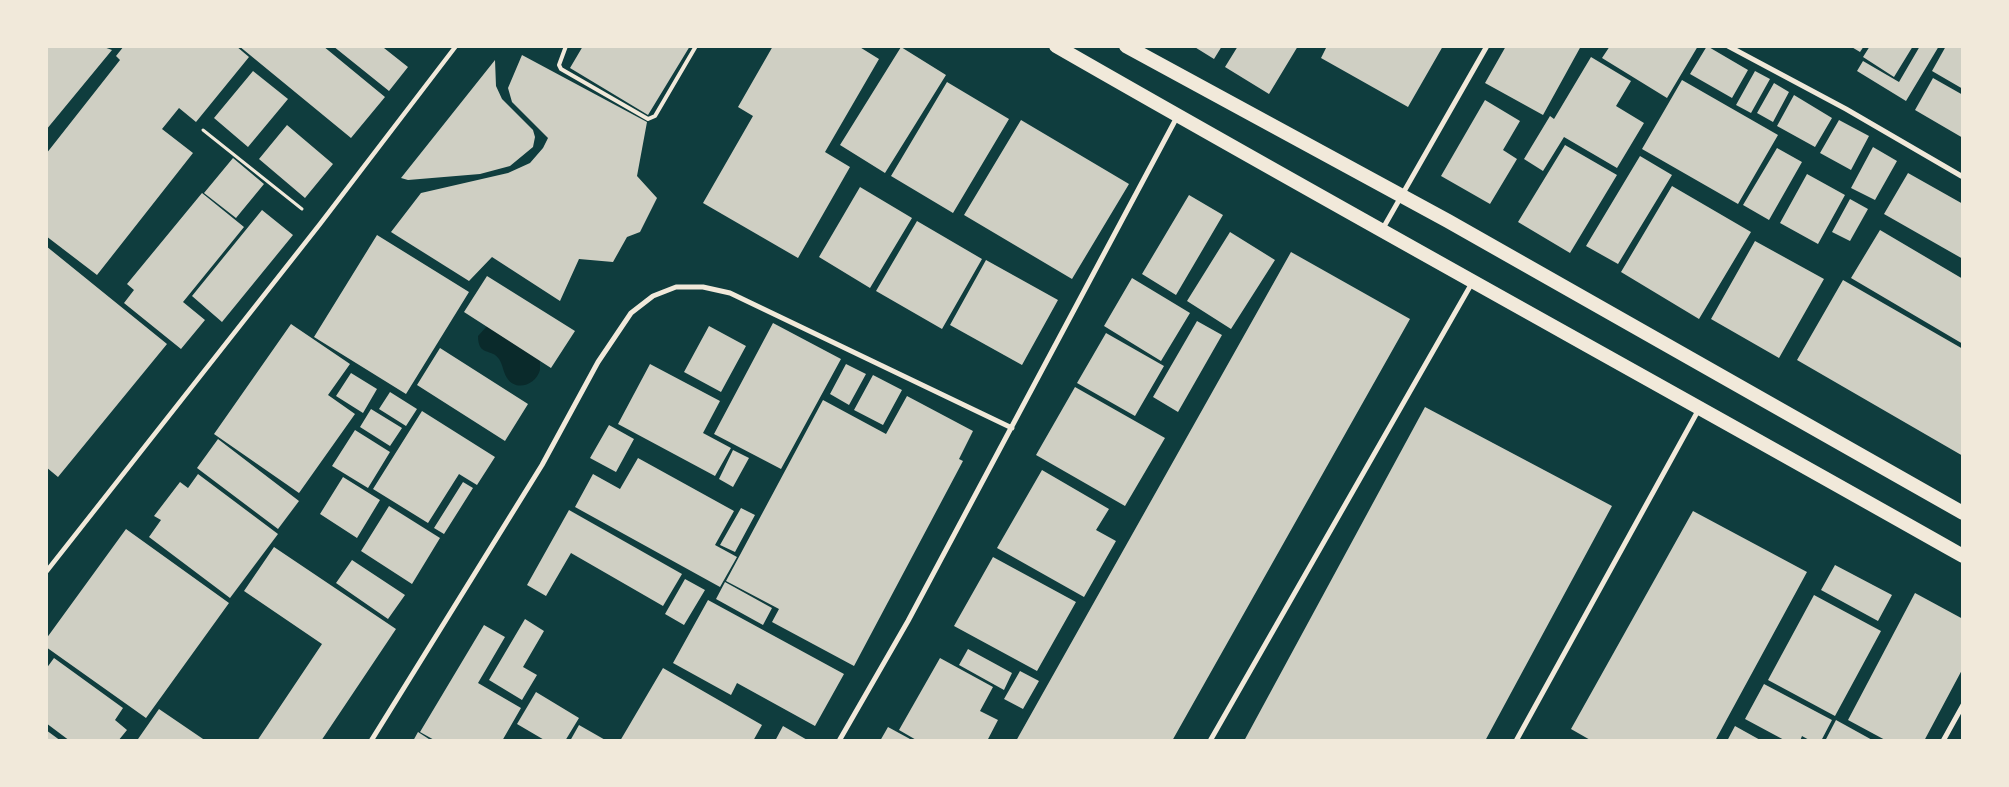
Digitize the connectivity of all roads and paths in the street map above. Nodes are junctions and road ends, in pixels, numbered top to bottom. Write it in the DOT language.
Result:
graph roads {
  1 [pos="456,46"];
  2 [pos="566,46"];
  3 [pos="696,46"];
  4 [pos="1056,46"];
  5 [pos="1126,46"];
  6 [pos="1487,46"];
  7 [pos="1728,46"];
  8 [pos="1178,116"];
  9 [pos="203,130"];
  10 [pos="1963,177"];
  11 [pos="1400,196"];
  12 [pos="320,224"];
  13 [pos="1381,231"];
  14 [pos="1473,280"];
  15 [pos="1700,407"];
  16 [pos="1012,428"];
  17 [pos="1963,513"];
  18 [pos="1963,556"];
  19 [pos="46,572"];
  20 [pos="1963,705"];
  21 [pos="371,741"];
  22 [pos="839,741"];
  23 [pos="1210,741"];
  24 [pos="1516,741"];
  25 [pos="1943,741"];
  1 -- 12 [label="street"];
  2 -- 3 [label="lane"];
  4 -- 8 [label="highway"];
  5 -- 11 [label="highway"];
  6 -- 11 [label="street"];
  7 -- 10 [label="street"];
  8 -- 13 [label="highway"];
  8 -- 16 [label="street"];
  9 -- 12 [label="path"];
  11 -- 13 [label="street"];
  11 -- 17 [label="highway"];
  12 -- 19 [label="street"];
  13 -- 14 [label="highway"];
  14 -- 15 [label="highway"];
  14 -- 23 [label="street"];
  15 -- 18 [label="highway"];
  15 -- 24 [label="street"];
  16 -- 21 [label="street"];
  16 -- 22 [label="street"];
  20 -- 25 [label="street"];
}
